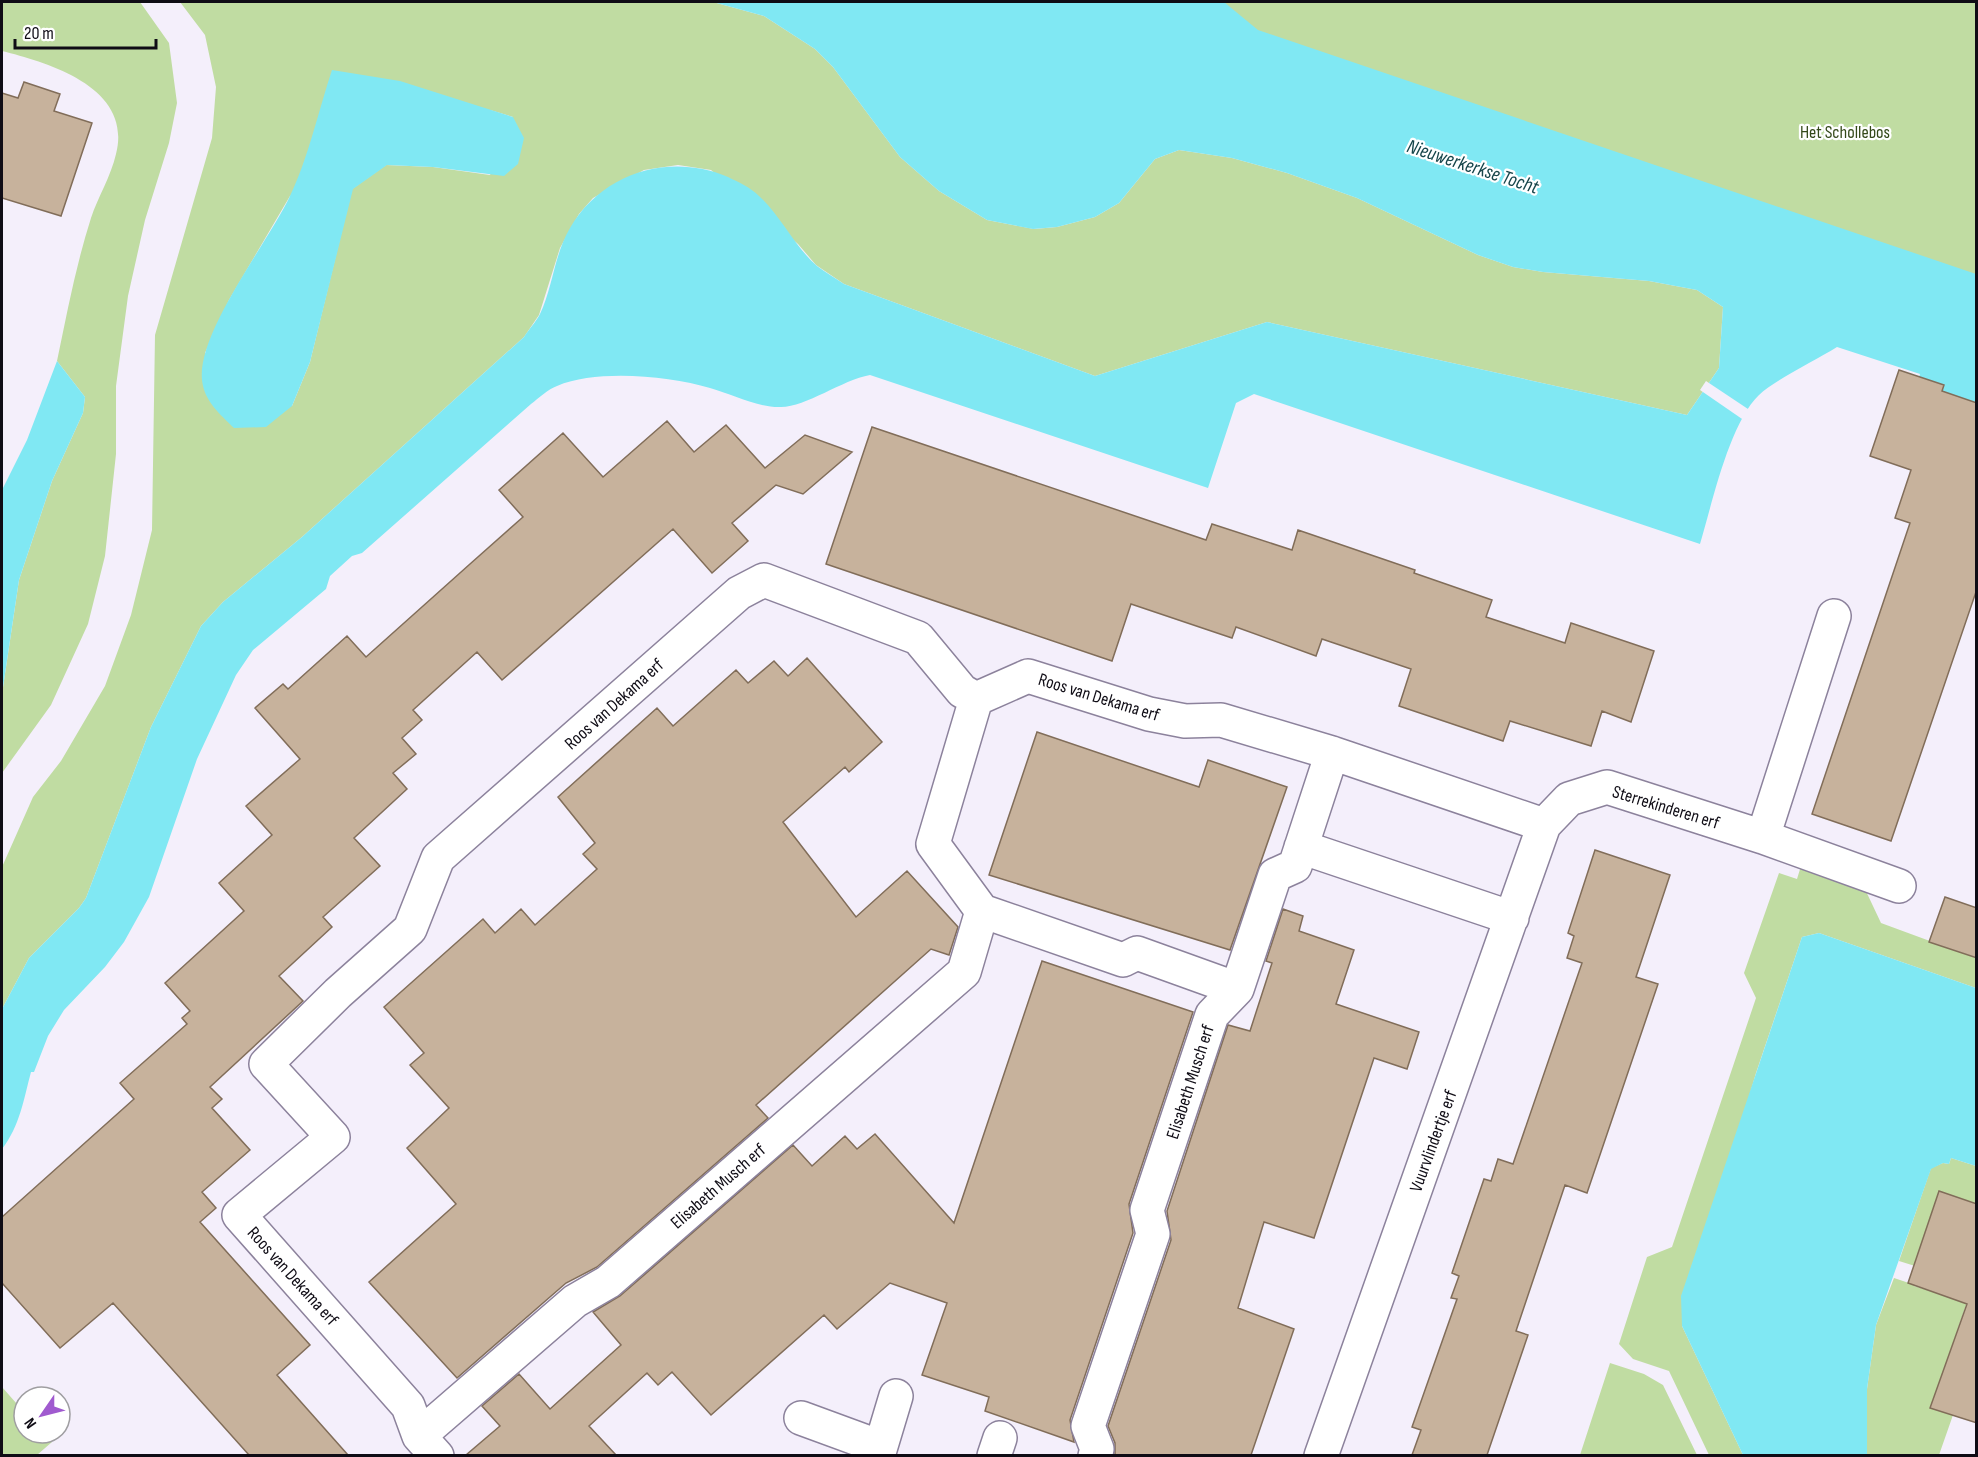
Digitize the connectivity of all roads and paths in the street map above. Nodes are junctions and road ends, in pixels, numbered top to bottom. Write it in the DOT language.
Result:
graph roads {
  1 [pos="1834,616"];
  2 [pos="976,699"];
  3 [pos="1332,753"];
  4 [pos="1544,825"];
  5 [pos="1763,837"];
  6 [pos="1301,847"];
  7 [pos="1899,886"];
  8 [pos="982,911"];
  9 [pos="1512,918"];
  10 [pos="1237,989"];
  11 [pos="896,1396"];
  12 [pos="801,1418"];
  13 [pos="428,1446"];
  14 [pos="879,1451"];
  15 [pos="1095,1455"];
  16 [pos="1321,1455"];
  1 -- 5 [label="street"];
  2 -- 3 [label="street, Roos van Dekama erf"];
  2 -- 8 [label="street"];
  2 -- 13 [label="street, Roos van Dekama erf"];
  3 -- 4 [label="street, Roos van Dekama erf"];
  3 -- 6 [label="street, Elisabeth Musch erf"];
  4 -- 5 [label="street, Sterrekinderen erf"];
  4 -- 9 [label="street, Vuurvlindertje erf"];
  5 -- 7 [label="street, Sterrekinderen erf"];
  6 -- 9 [label="street"];
  6 -- 10 [label="street, Elisabeth Musch erf"];
  8 -- 10 [label="street"];
  8 -- 13 [label="street, Elisabeth Musch erf"];
  9 -- 16 [label="street, Vuurvlindertje erf"];
  10 -- 15 [label="street, Elisabeth Musch erf"];
  11 -- 14 [label="street"];
  12 -- 14 [label="street"];
}
